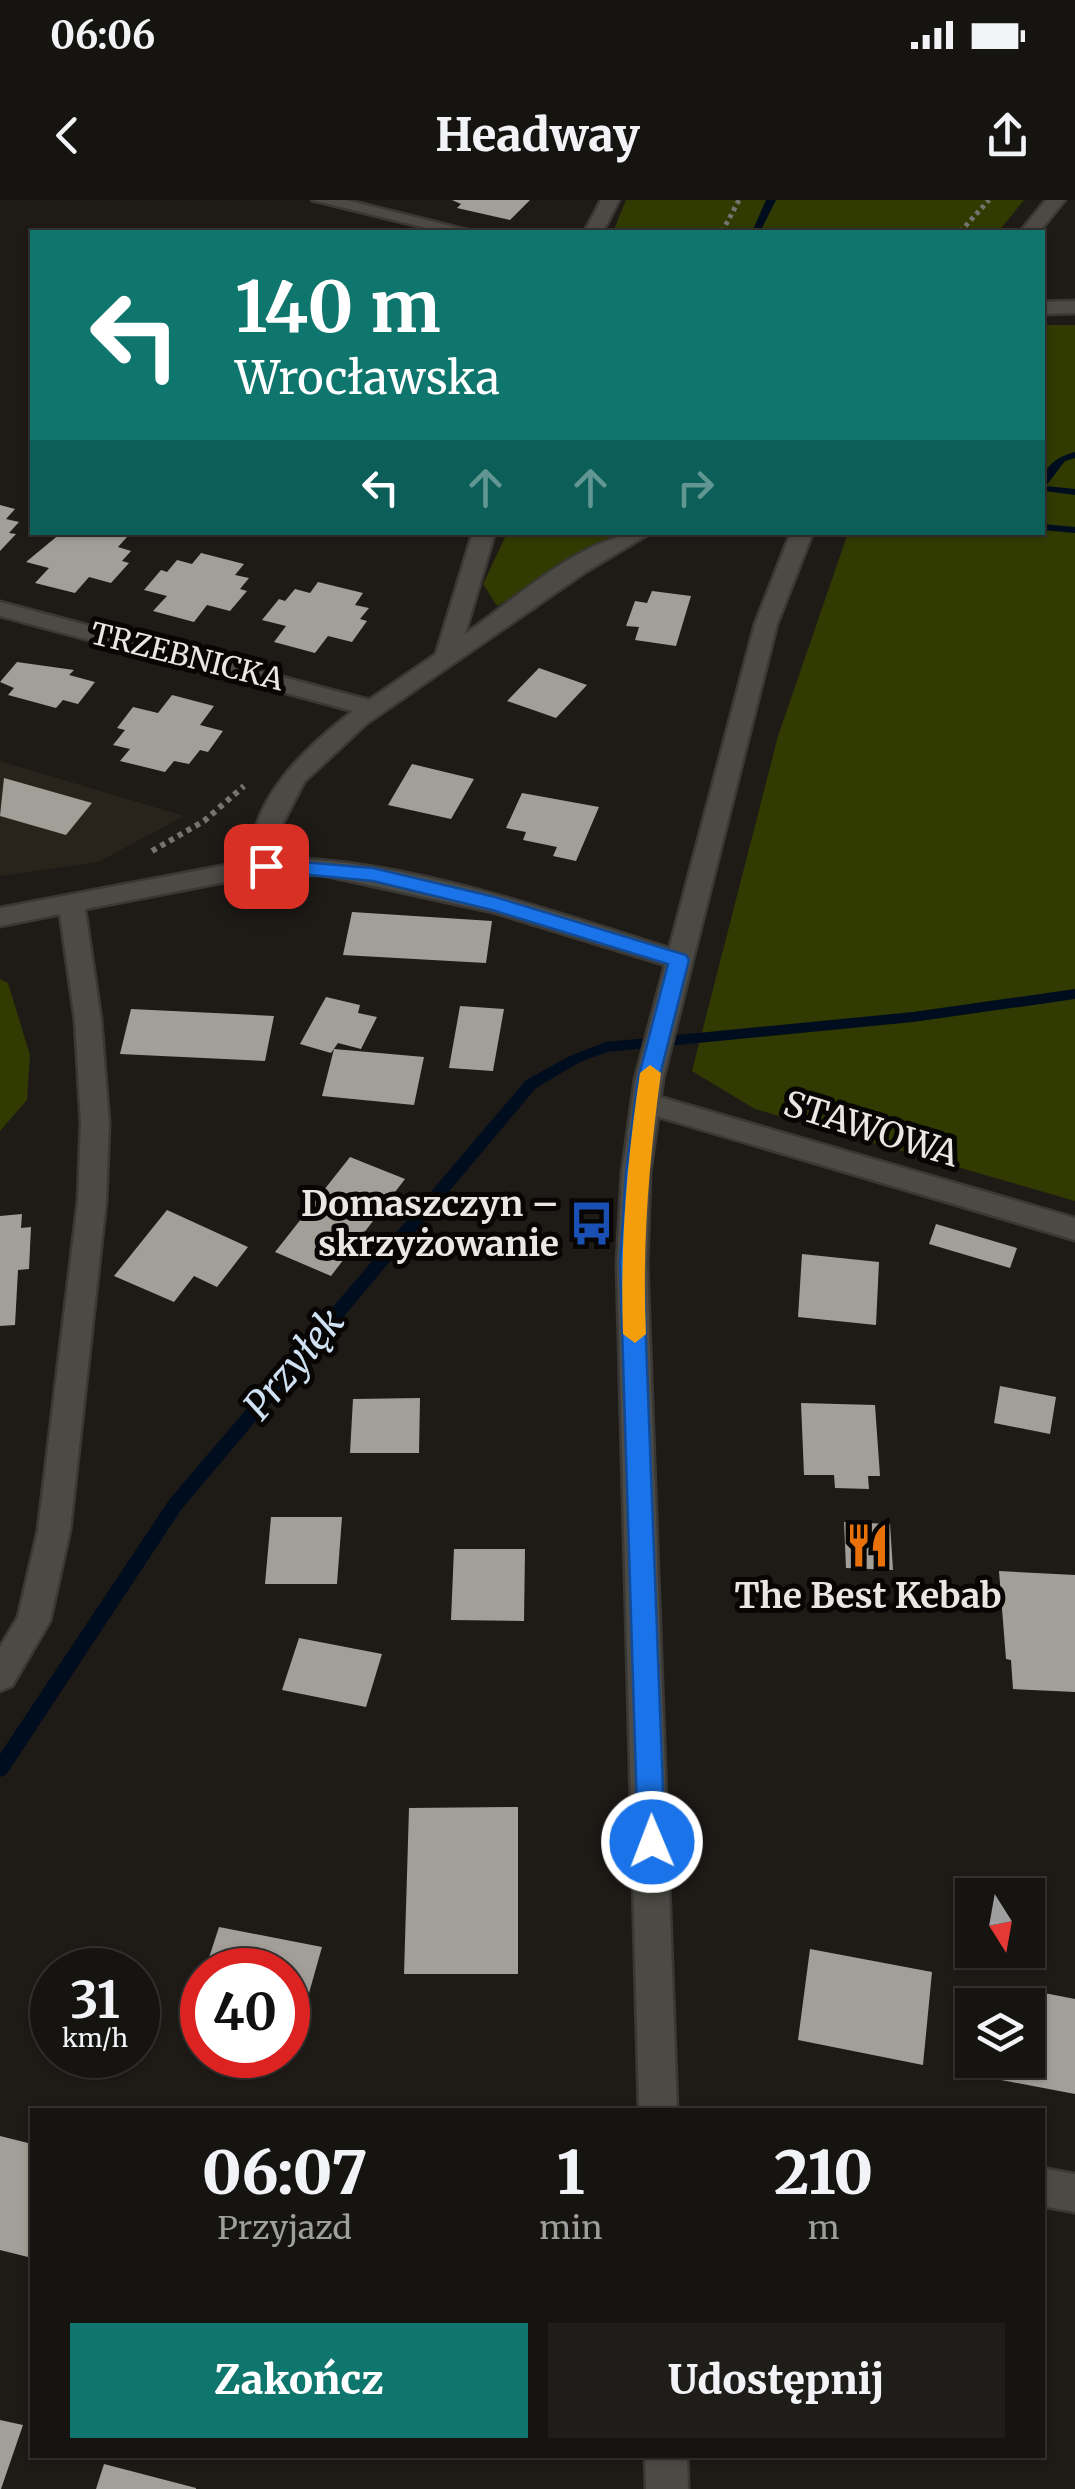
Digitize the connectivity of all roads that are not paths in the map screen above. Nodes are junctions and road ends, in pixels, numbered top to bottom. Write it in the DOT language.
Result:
graph roads {
  1 [pos="321,200"];
  2 [pos="610,200"];
  3 [pos="1056,200"];
  4 [pos="596,226"];
  5 [pos="457,230"];
  6 [pos="1031,230"];
  7 [pos="1075,307"];
  8 [pos="1045,308"];
  9 [pos="483,535"];
  10 [pos="635,535"];
  11 [pos="801,535"];
  12 [pos="0,609"];
  13 [pos="448,656"];
  14 [pos="373,709"];
  15 [pos="266,866"];
  16 [pos="72,907"];
  17 [pos="0,918"];
  18 [pos="679,960"];
  19 [pos="647,1091"];
  20 [pos="1075,1229"];
  21 [pos="0,1676"];
  22 [pos="658,2108"];
  23 [pos="1045,2188"];
  24 [pos="1075,2193"];
  25 [pos="666,2458"];
  26 [pos="667,2489"];
  1 -- 5 [label="street"];
  2 -- 4 [label="street"];
  3 -- 6 [label="street"];
  7 -- 8 [label="street"];
  9 -- 13 [label="street"];
  10 -- 13 [label="street"];
  11 -- 18 [label="street"];
  12 -- 14 [label="street, TRZEBNICKA"];
  13 -- 14 [label="street"];
  14 -- 15 [label="street"];
  15 -- 16 [label="street"];
  15 -- 18 [label="street"];
  16 -- 17 [label="street"];
  16 -- 21 [label="street"];
  18 -- 19 [label="street"];
  19 -- 20 [label="street, STAWOWA"];
  19 -- 22 [label="street"];
  23 -- 24 [label="street"];
  25 -- 26 [label="street"];
}
